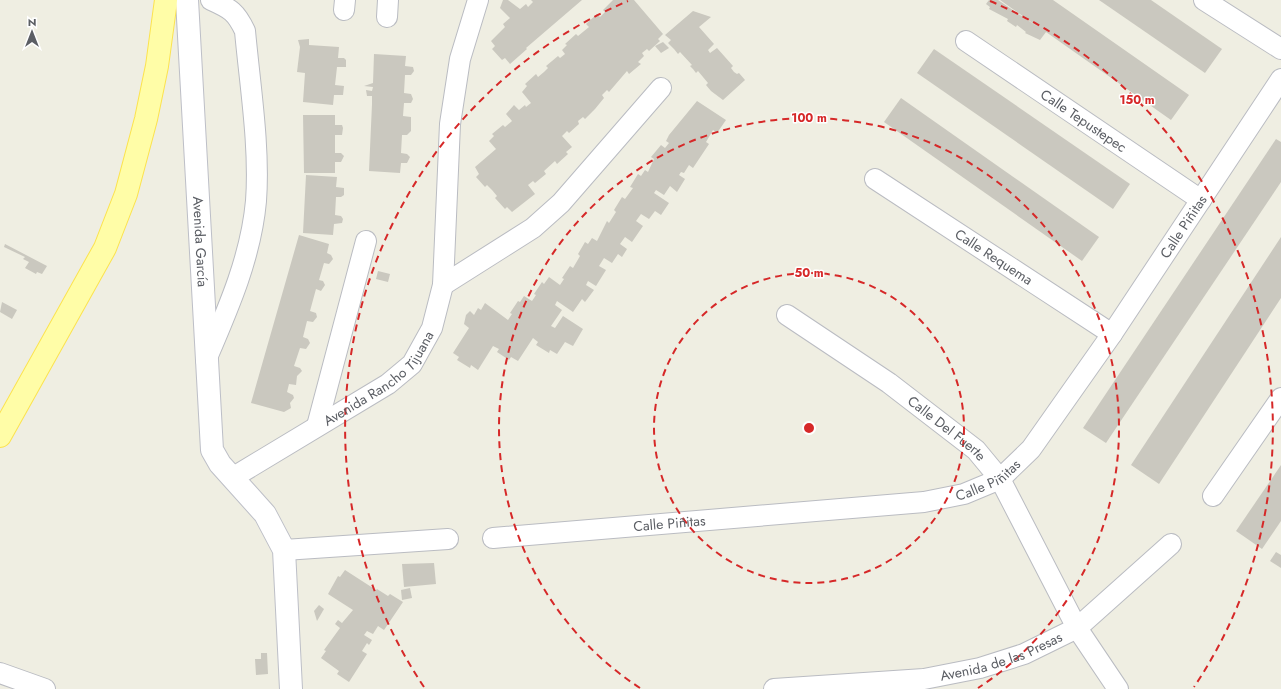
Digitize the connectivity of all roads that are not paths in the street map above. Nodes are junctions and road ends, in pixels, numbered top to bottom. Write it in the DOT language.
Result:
graph roads {
  1 [pos="166,0"];
  2 [pos="187,0"];
  3 [pos="212,0"];
  4 [pos="1204,0"];
  5 [pos="474,4"];
  6 [pos="966,42"];
  7 [pos="1281,49"];
  8 [pos="1281,79"];
  9 [pos="661,88"];
  10 [pos="875,180"];
  11 [pos="1202,200"];
  12 [pos="366,241"];
  13 [pos="443,285"];
  14 [pos="787,315"];
  15 [pos="1112,334"];
  16 [pos="206,360"];
  17 [pos="1281,398"];
  18 [pos="317,426"];
  19 [pos="0,436"];
  20 [pos="232,478"];
  21 [pos="1000,479"];
  22 [pos="1213,496"];
  23 [pos="493,538"];
  24 [pos="448,539"];
  25 [pos="1171,544"];
  26 [pos="284,550"];
  27 [pos="1077,628"];
  28 [pos="0,673"];
  29 [pos="45,689"];
  30 [pos="291,689"];
  31 [pos="774,689"];
  32 [pos="1118,689"];
  1 -- 19 [label="main road"];
  2 -- 16 [label="main road, Avenida García"];
  3 -- 16 [label="street"];
  4 -- 7 [label="street"];
  5 -- 13 [label="street, Avenida Rancho Tijuana"];
  6 -- 11 [label="street, Calle Tepustepec"];
  8 -- 11 [label="street, Calle Piñitas"];
  9 -- 13 [label="street"];
  10 -- 15 [label="street, Calle Requema"];
  11 -- 15 [label="street, Calle Piñitas"];
  12 -- 18 [label="street"];
  13 -- 18 [label="street, Avenida Rancho Tijuana"];
  14 -- 21 [label="street, Calle Del Fuerte"];
  15 -- 21 [label="street, Calle Piñitas"];
  16 -- 20 [label="main road, Avenida García"];
  17 -- 22 [label="street"];
  18 -- 20 [label="street, Avenida Rancho Tijuana"];
  20 -- 26 [label="main road"];
  21 -- 23 [label="street, Calle Piñitas"];
  21 -- 27 [label="street, Calle Del Fuerte"];
  24 -- 26 [label="street"];
  25 -- 27 [label="street, Avenida de las Presas"];
  26 -- 30 [label="main road"];
  27 -- 31 [label="street, Avenida de las Presas"];
  27 -- 32 [label="street, Calle Del Fuerte"];
  28 -- 29 [label="street"];
}
